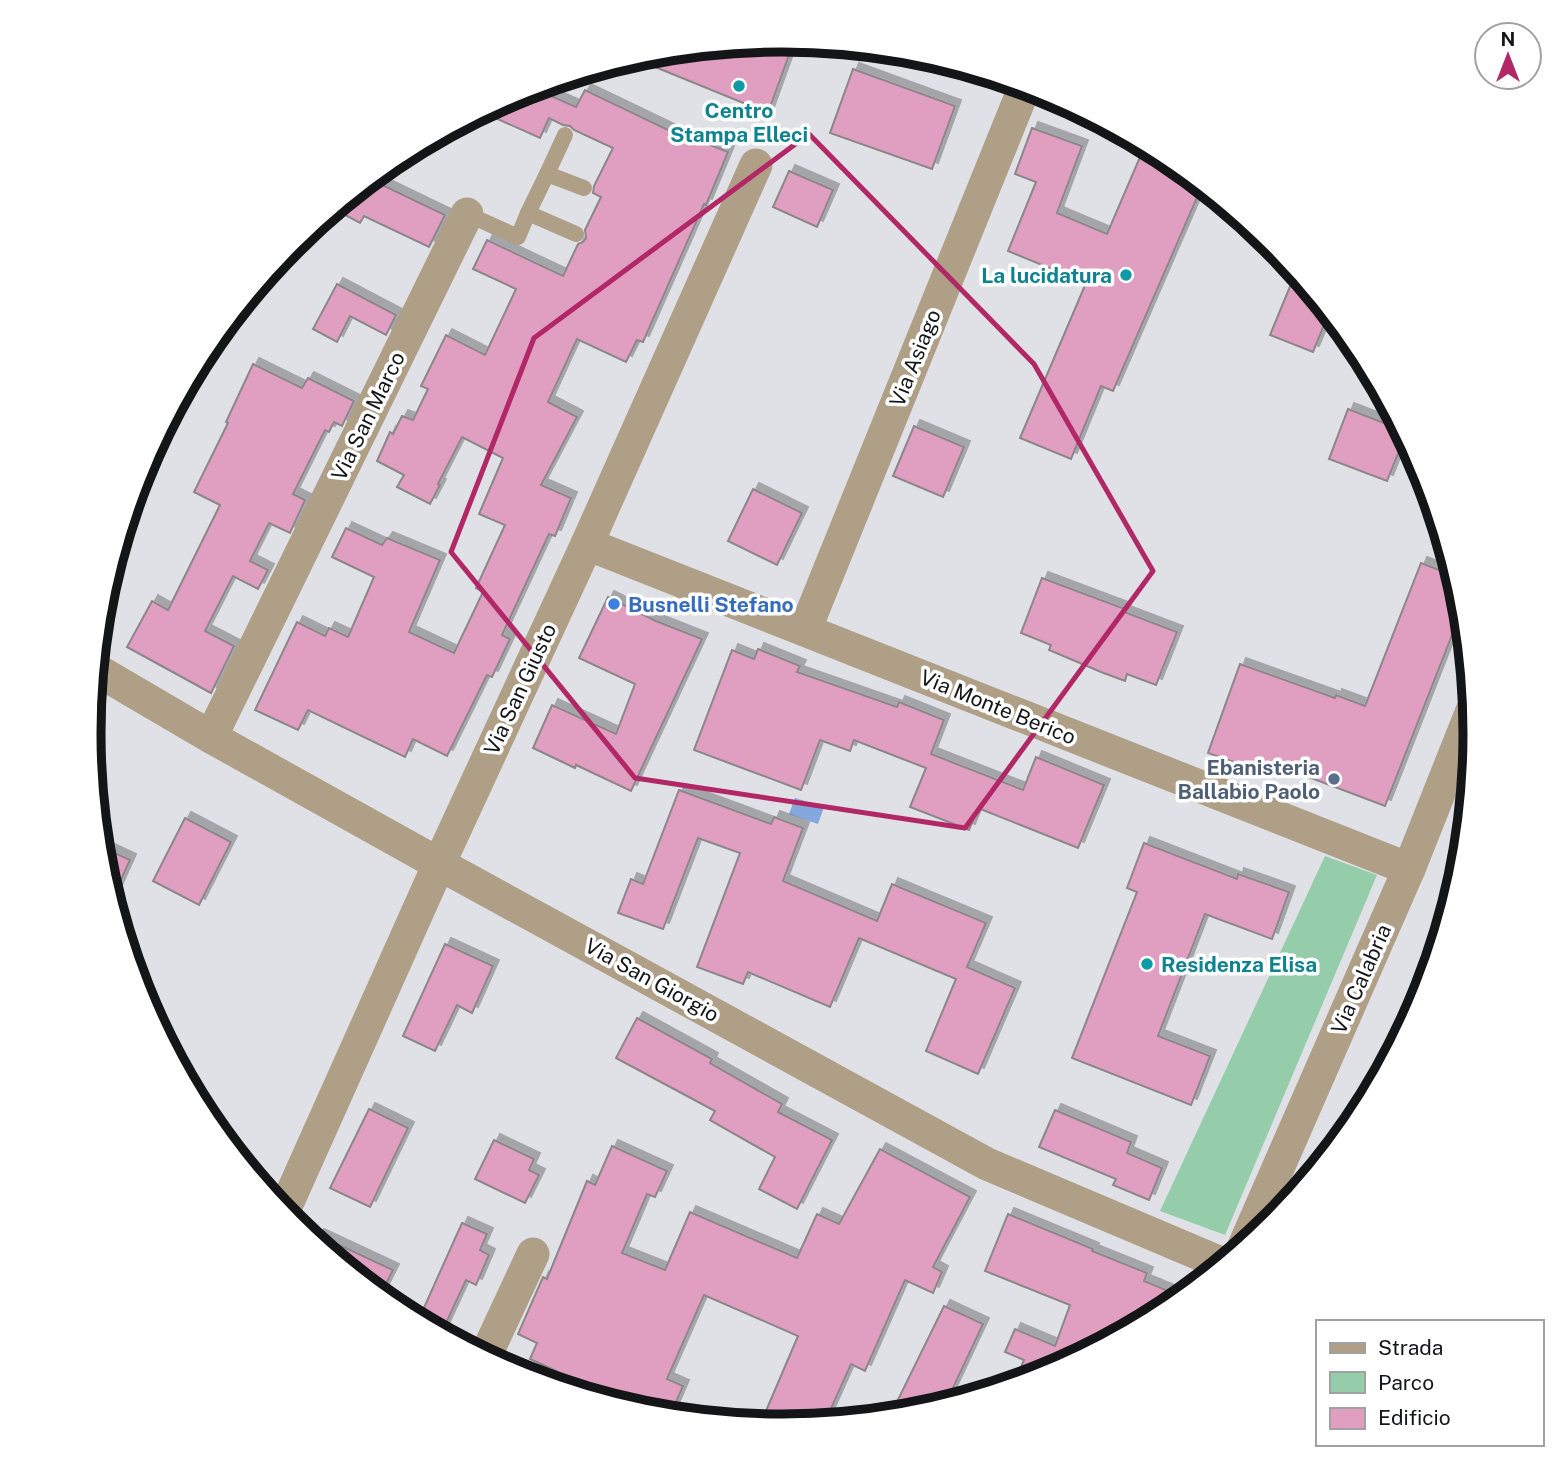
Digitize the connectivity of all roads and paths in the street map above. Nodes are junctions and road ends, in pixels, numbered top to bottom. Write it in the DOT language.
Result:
graph roads {
  1 [pos="1021,96"];
  2 [pos="565,135"];
  3 [pos="756,165"];
  4 [pos="547,174"];
  5 [pos="583,188"];
  6 [pos="467,214"];
  7 [pos="528,214"];
  8 [pos="576,234"];
  9 [pos="587,544"];
  10 [pos="805,630"];
  11 [pos="104,674"];
  12 [pos="1463,733"];
  13 [pos="211,737"];
  14 [pos="439,864"];
  15 [pos="1409,869"];
  16 [pos="288,1202"];
  17 [pos="1251,1227"];
  18 [pos="533,1254"];
  19 [pos="1214,1260"];
  20 [pos="489,1348"];
  1 -- 10 [label="street, Via Asiago"];
  2 -- 4 [label="lane"];
  3 -- 9 [label="street, Via San Giusto"];
  4 -- 5 [label="lane"];
  4 -- 7 [label="lane"];
  6 -- 7 [label="lane, Via San Marco"];
  6 -- 13 [label="street, Via San Marco"];
  7 -- 8 [label="lane"];
  9 -- 10 [label="street, Via Monte Berico"];
  9 -- 14 [label="street, Via San Giusto"];
  10 -- 15 [label="street, Via Monte Berico"];
  11 -- 13 [label="street, Via San Giorgio"];
  12 -- 15 [label="street, Via Calabria"];
  13 -- 14 [label="street, Via San Giorgio"];
  14 -- 16 [label="street, Via San Giusto"];
  14 -- 19 [label="street, Via San Giorgio"];
  15 -- 17 [label="street, Via Calabria"];
  18 -- 20 [label="street"];
}
